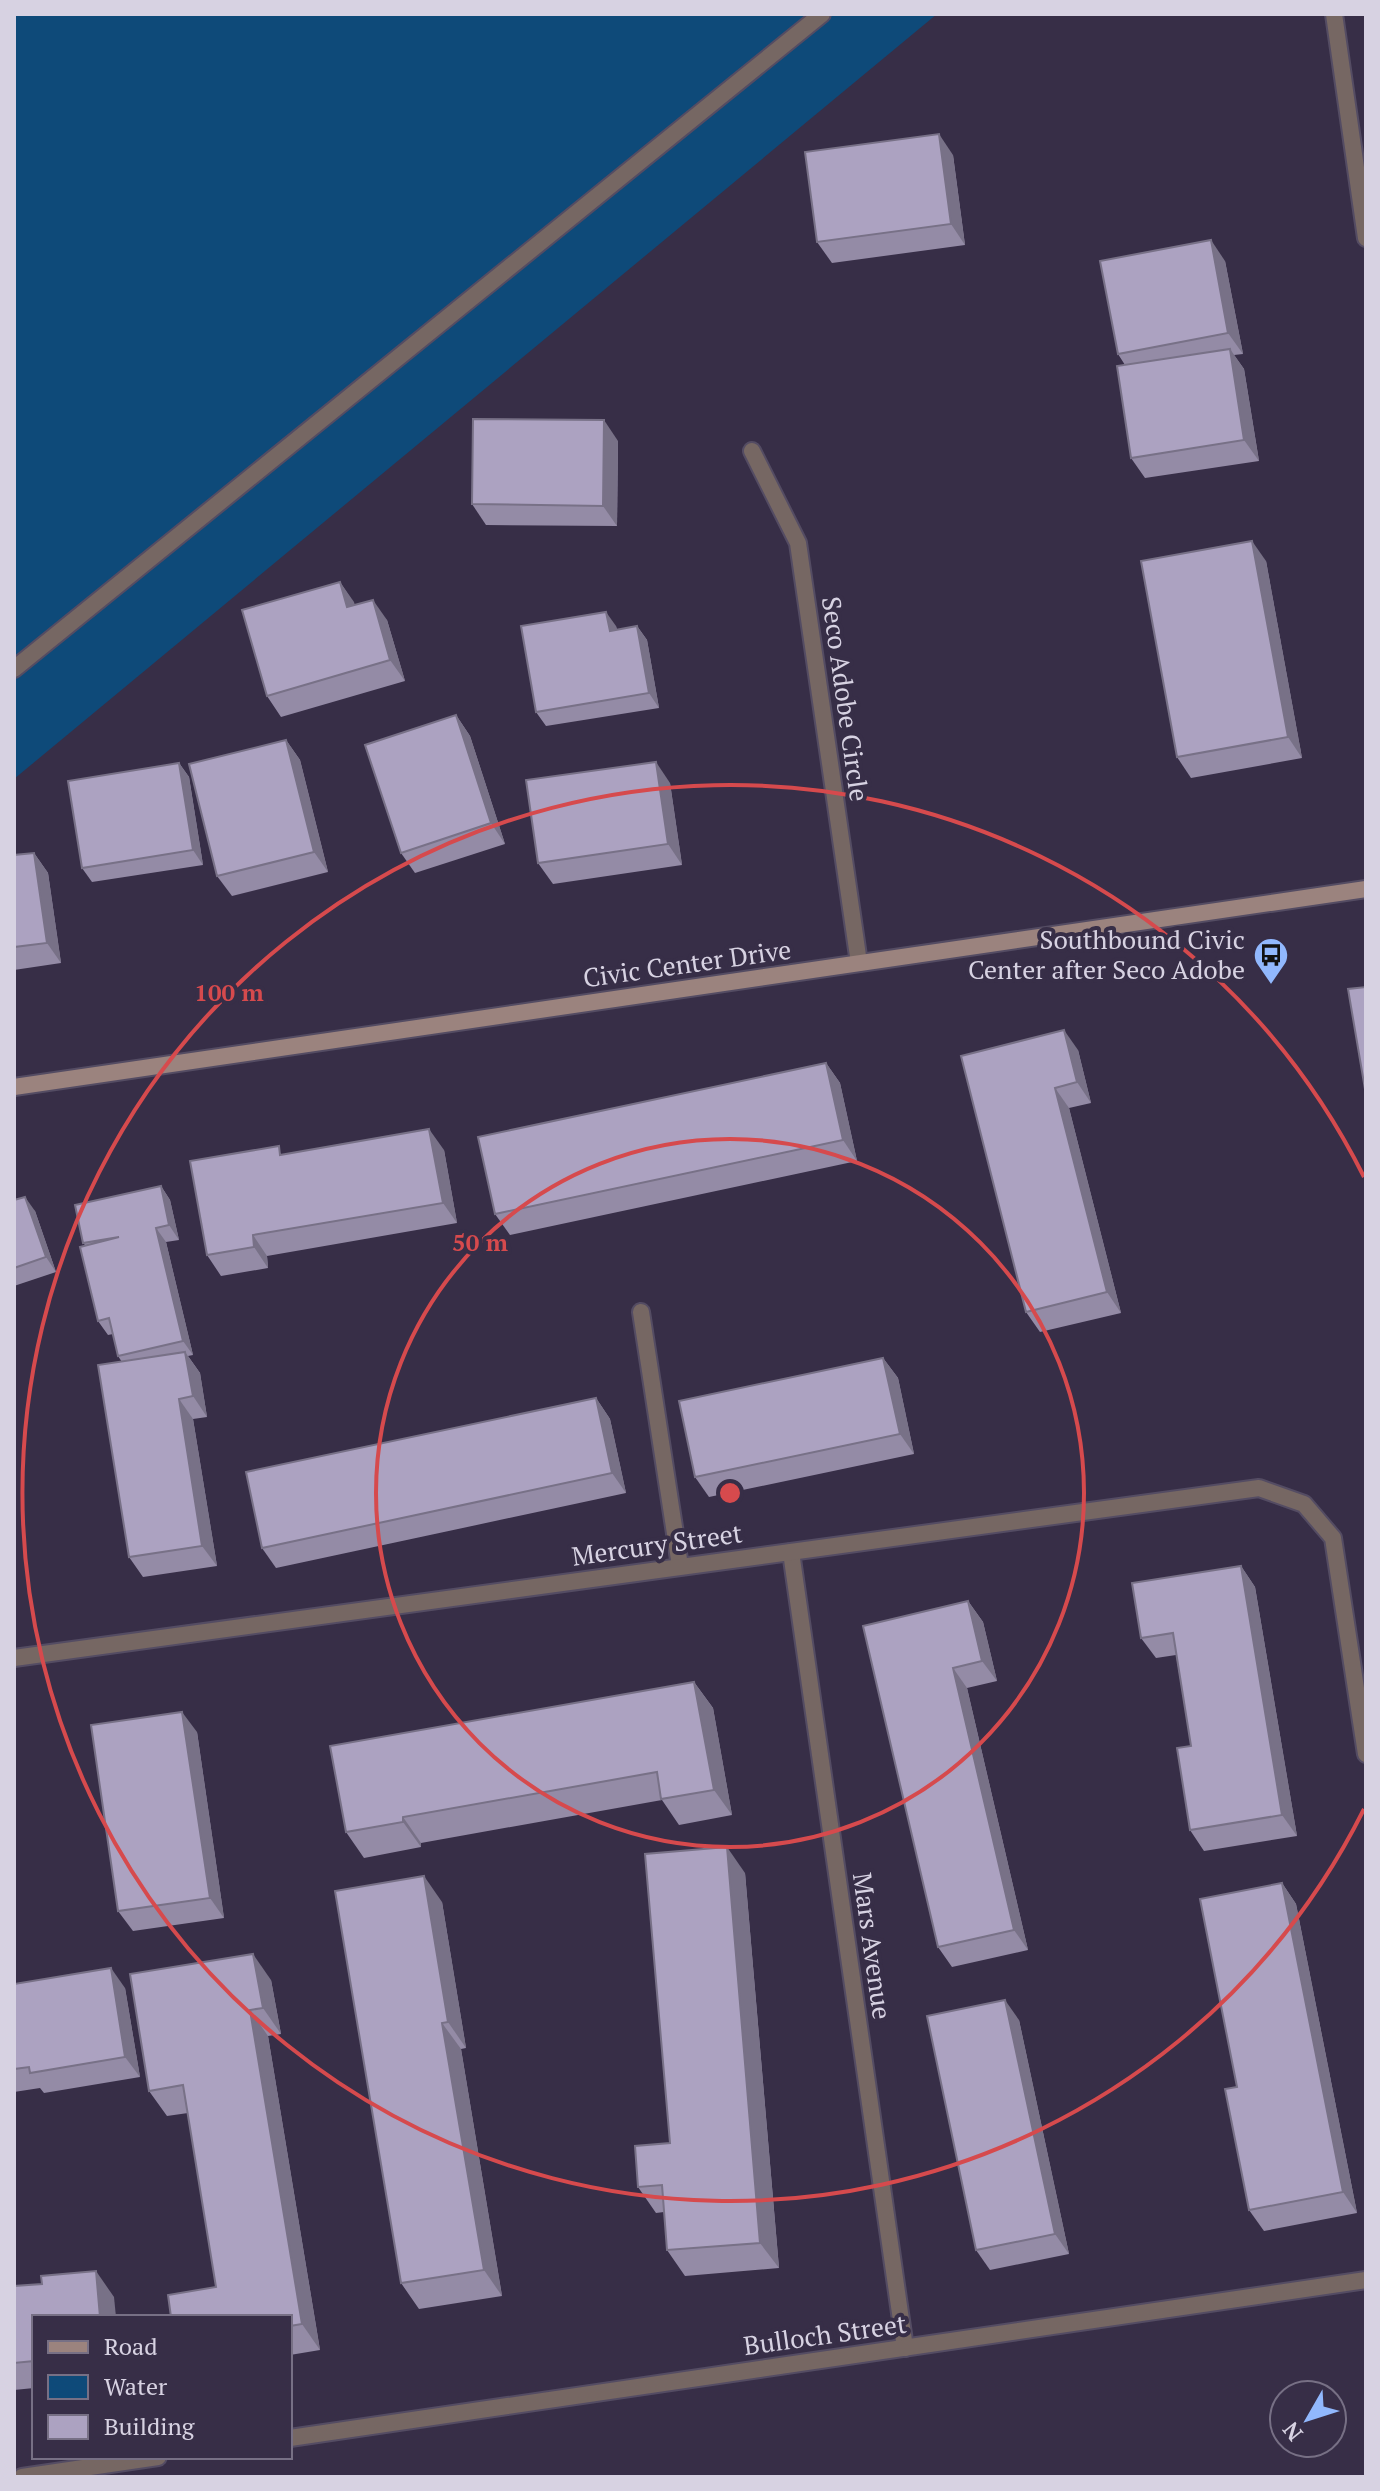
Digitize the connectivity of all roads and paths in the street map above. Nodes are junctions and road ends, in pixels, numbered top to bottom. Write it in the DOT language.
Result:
graph roads {
  1 [pos="822,14"];
  2 [pos="1334,14"];
  3 [pos="1366,238"];
  4 [pos="752,451"];
  5 [pos="14,669"];
  6 [pos="1366,889"];
  7 [pos="859,963"];
  8 [pos="14,1087"];
  9 [pos="641,1312"];
  10 [pos="791,1552"];
  11 [pos="680,1566"];
  12 [pos="14,1658"];
  13 [pos="1366,1754"];
  14 [pos="1366,2280"];
  15 [pos="905,2348"];
  16 [pos="292,2438"];
  17 [pos="144,2459"];
  18 [pos="22,2477"];
  1 -- 5 [label="street"];
  2 -- 3 [label="street"];
  4 -- 7 [label="street, Seco Adobe Circle"];
  6 -- 7 [label="street, Civic Center Drive"];
  7 -- 8 [label="street, Civic Center Drive"];
  9 -- 11 [label="street"];
  10 -- 11 [label="street, Mercury Street"];
  10 -- 13 [label="street, Mercury Street"];
  10 -- 15 [label="street, Mars Avenue"];
  11 -- 12 [label="street, Mercury Street"];
  14 -- 15 [label="street, Bulloch Street"];
  15 -- 16 [label="street, Bulloch Street"];
  17 -- 18 [label="street"];
}
